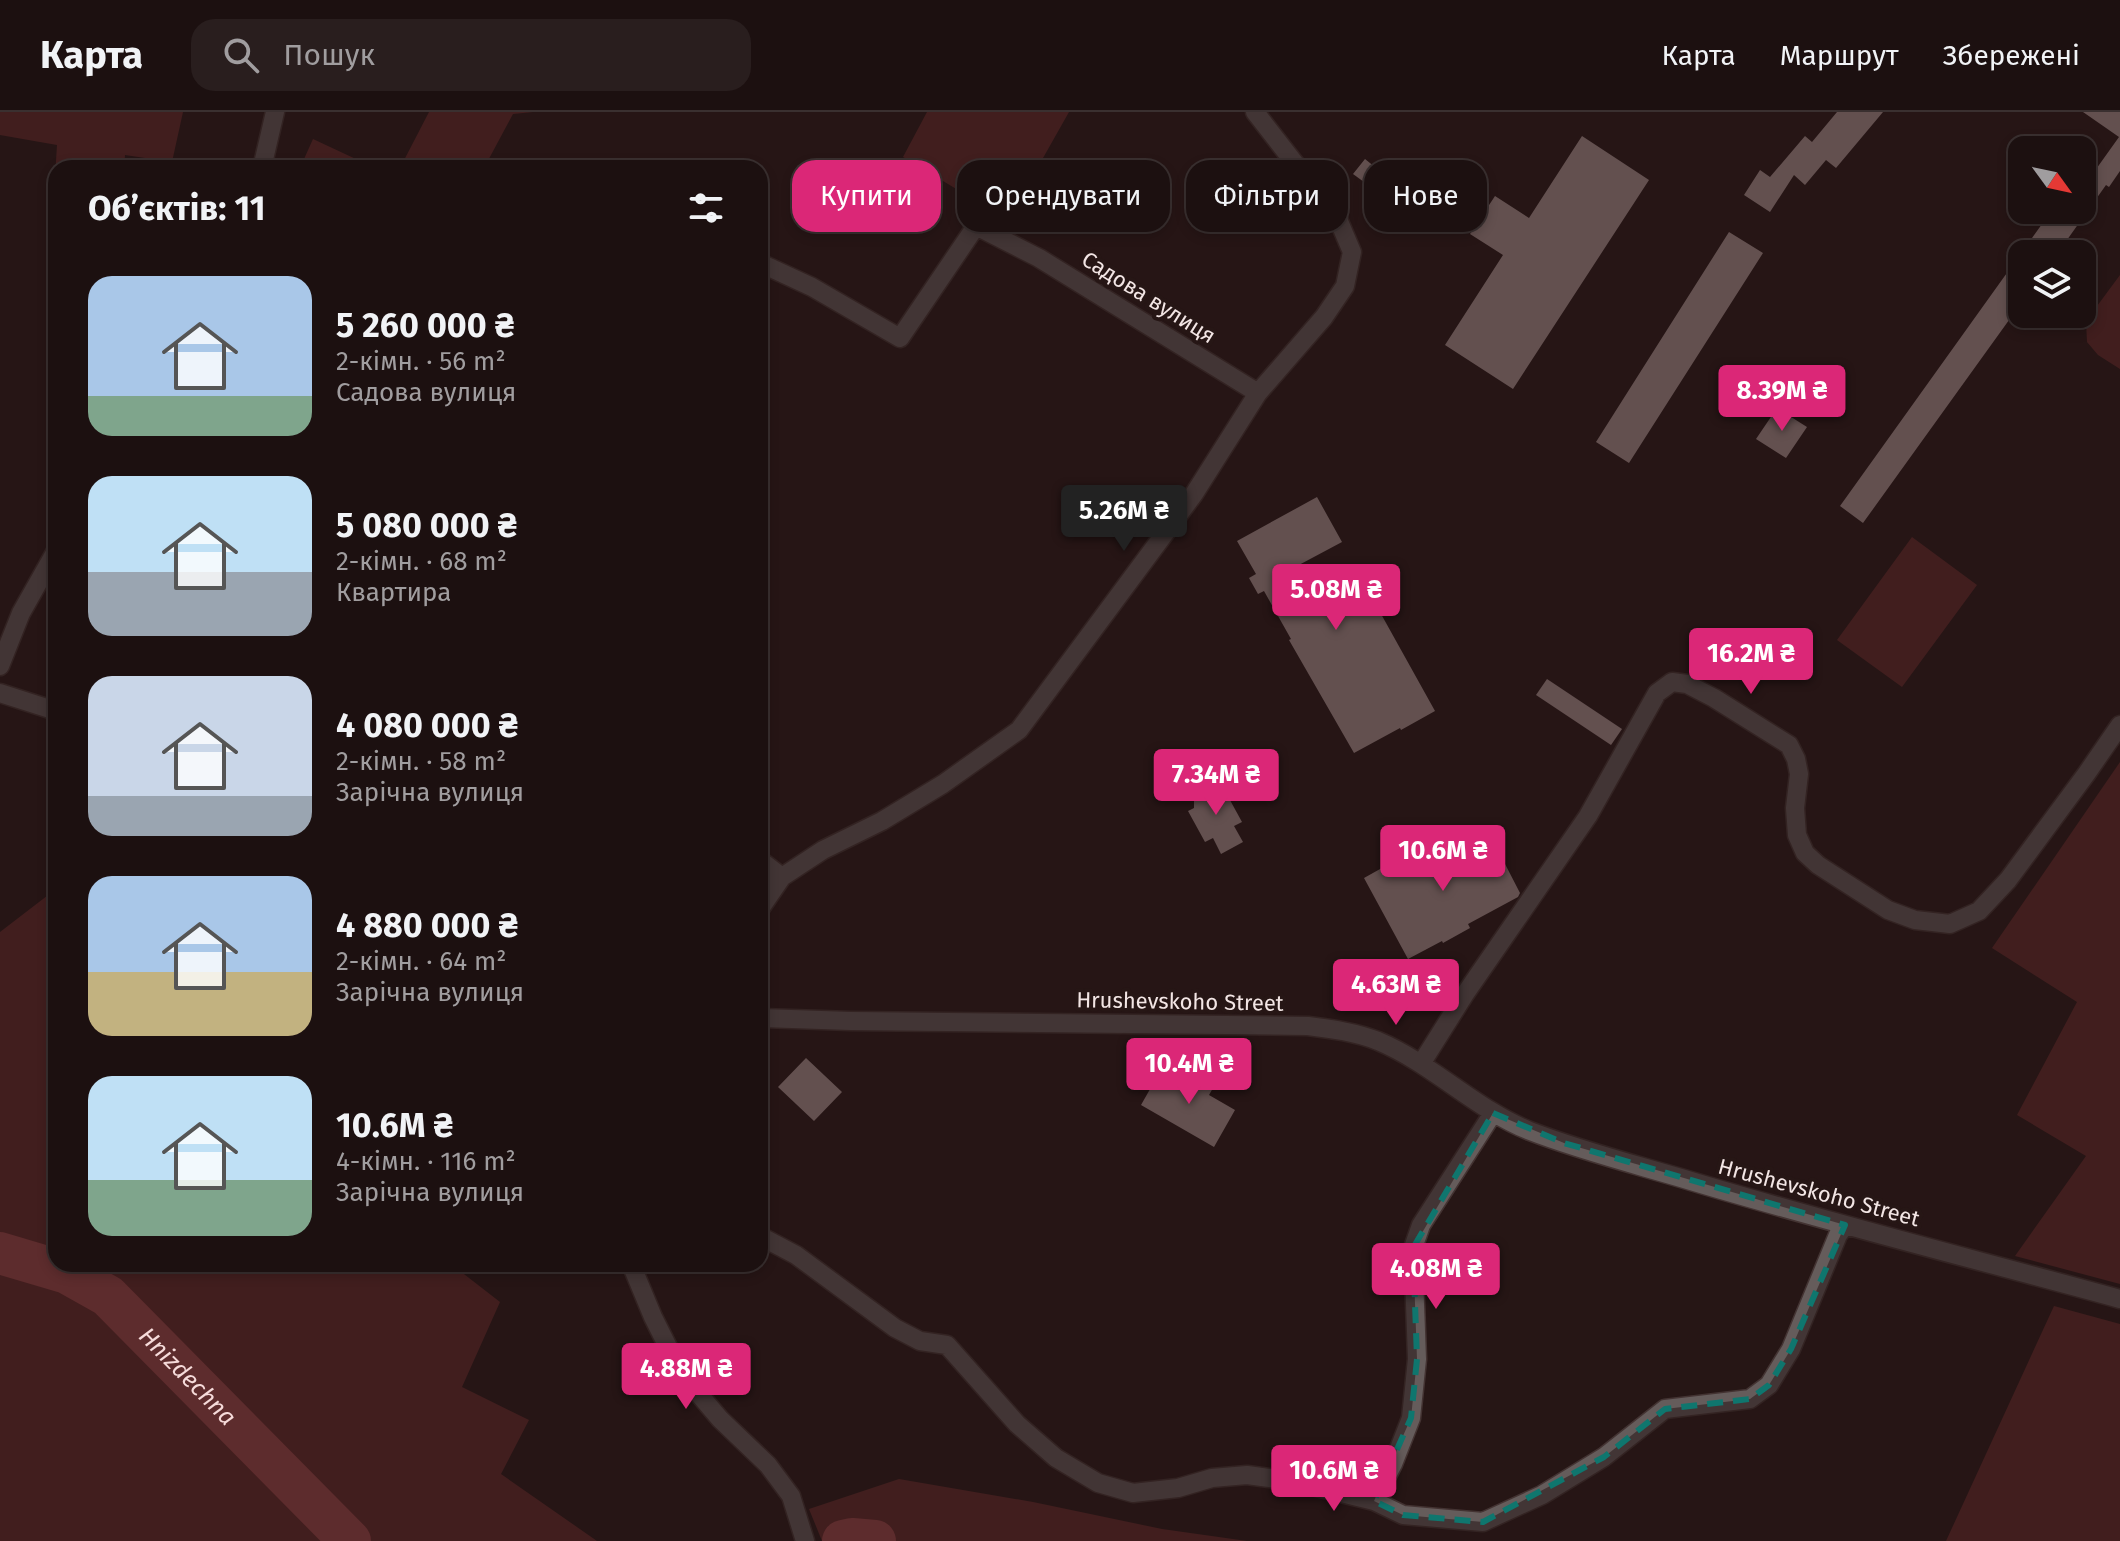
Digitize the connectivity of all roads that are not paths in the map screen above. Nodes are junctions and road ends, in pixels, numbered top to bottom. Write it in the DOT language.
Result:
graph roads {
  1 [pos="275,112"];
  2 [pos="1255,112"];
  3 [pos="264,160"];
  4 [pos="768,267"];
  5 [pos="1258,393"];
  6 [pos="48,565"];
  7 [pos="0,666"];
  8 [pos="0,693"];
  9 [pos="48,708"];
  10 [pos="2120,725"];
  11 [pos="768,866"];
  12 [pos="782,877"];
  13 [pos="768,897"];
  14 [pos="768,1018"];
  15 [pos="1421,1064"];
  16 [pos="1493,1113"];
  17 [pos="1845,1225"];
  18 [pos="768,1240"];
  19 [pos="634,1272"];
  20 [pos="2120,1299"];
  21 [pos="1374,1501"];
  22 [pos="803,1534"];
  1 -- 3 [label="street"];
  2 -- 5 [label="street"];
  4 -- 5 [label="street, Садова вулиця"];
  5 -- 12 [label="street"];
  6 -- 7 [label="street"];
  8 -- 9 [label="street"];
  10 -- 15 [label="street"];
  11 -- 12 [label="street"];
  12 -- 13 [label="street"];
  14 -- 15 [label="street, Hrushevskoho Street"];
  15 -- 16 [label="street, Hrushevskoho Street"];
  16 -- 17 [label="street, Hrushevskoho Street"];
  16 -- 21 [label="street"];
  17 -- 20 [label="street, Hrushevskoho Street"];
  17 -- 21 [label="street"];
  18 -- 21 [label="street"];
  19 -- 22 [label="street"];
}
